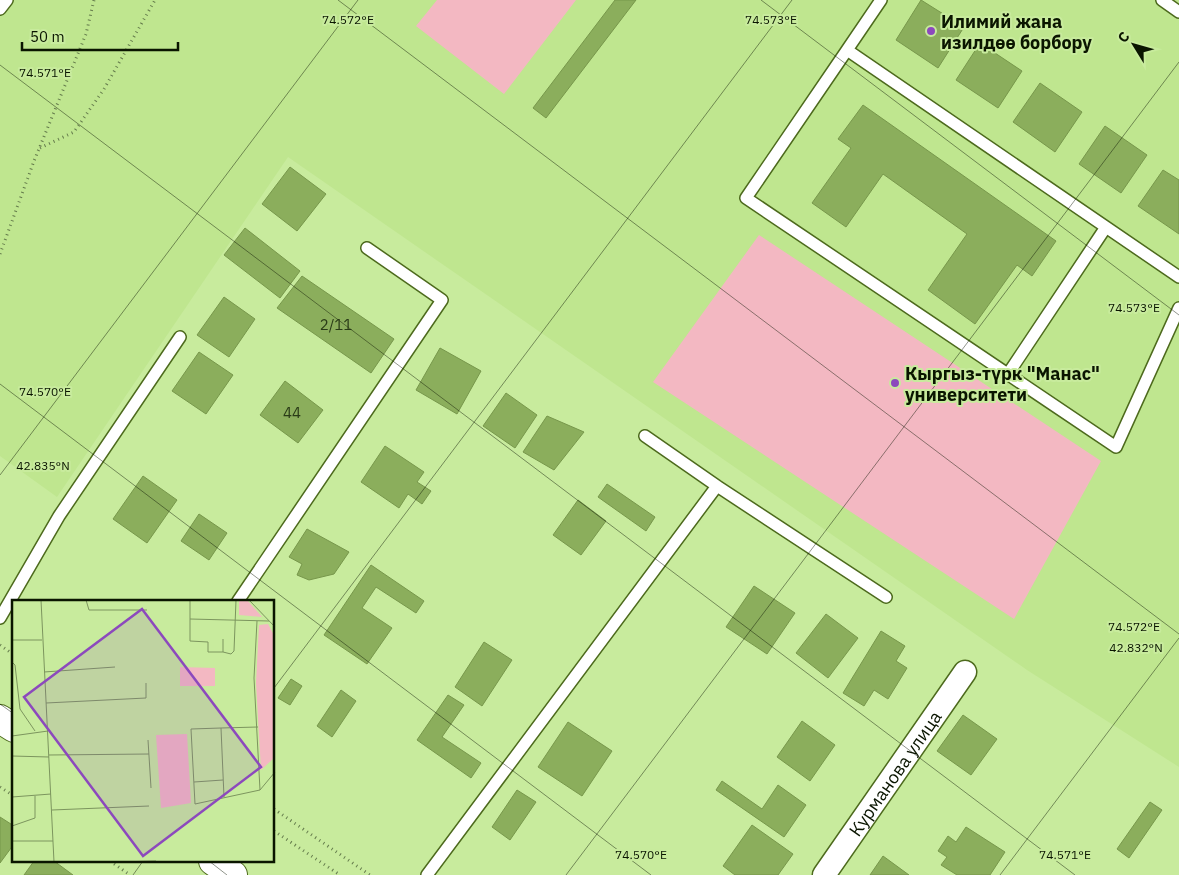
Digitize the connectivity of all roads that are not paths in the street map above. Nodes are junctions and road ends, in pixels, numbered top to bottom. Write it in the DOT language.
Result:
graph roads {
  1 [pos="7,0"];
  2 [pos="881,0"];
  3 [pos="1162,0"];
  4 [pos="0,9"];
  5 [pos="1179,12"];
  6 [pos="847,50"];
  7 [pos="1106,227"];
  8 [pos="368,248"];
  9 [pos="1179,276"];
  10 [pos="1179,308"];
  11 [pos="180,337"];
  12 [pos="1008,374"];
  13 [pos="645,436"];
  14 [pos="717,486"];
  15 [pos="886,597"];
  16 [pos="239,600"];
  17 [pos="0,618"];
  18 [pos="965,672"];
  19 [pos="0,719"];
  20 [pos="12,727"];
  21 [pos="214,862"];
  22 [pos="234,875"];
  23 [pos="427,875"];
  24 [pos="824,875"];
  1 -- 4 [label="lane"];
  2 -- 6 [label="lane"];
  3 -- 5 [label="lane"];
  6 -- 7 [label="lane"];
  6 -- 12 [label="lane"];
  7 -- 9 [label="lane"];
  7 -- 12 [label="lane"];
  8 -- 16 [label="lane"];
  10 -- 12 [label="lane"];
  11 -- 17 [label="lane"];
  13 -- 14 [label="lane"];
  14 -- 15 [label="lane"];
  14 -- 23 [label="lane"];
  18 -- 24 [label="street, Курманова улица"];
  19 -- 20 [label="main road"];
  21 -- 22 [label="main road"];
}
